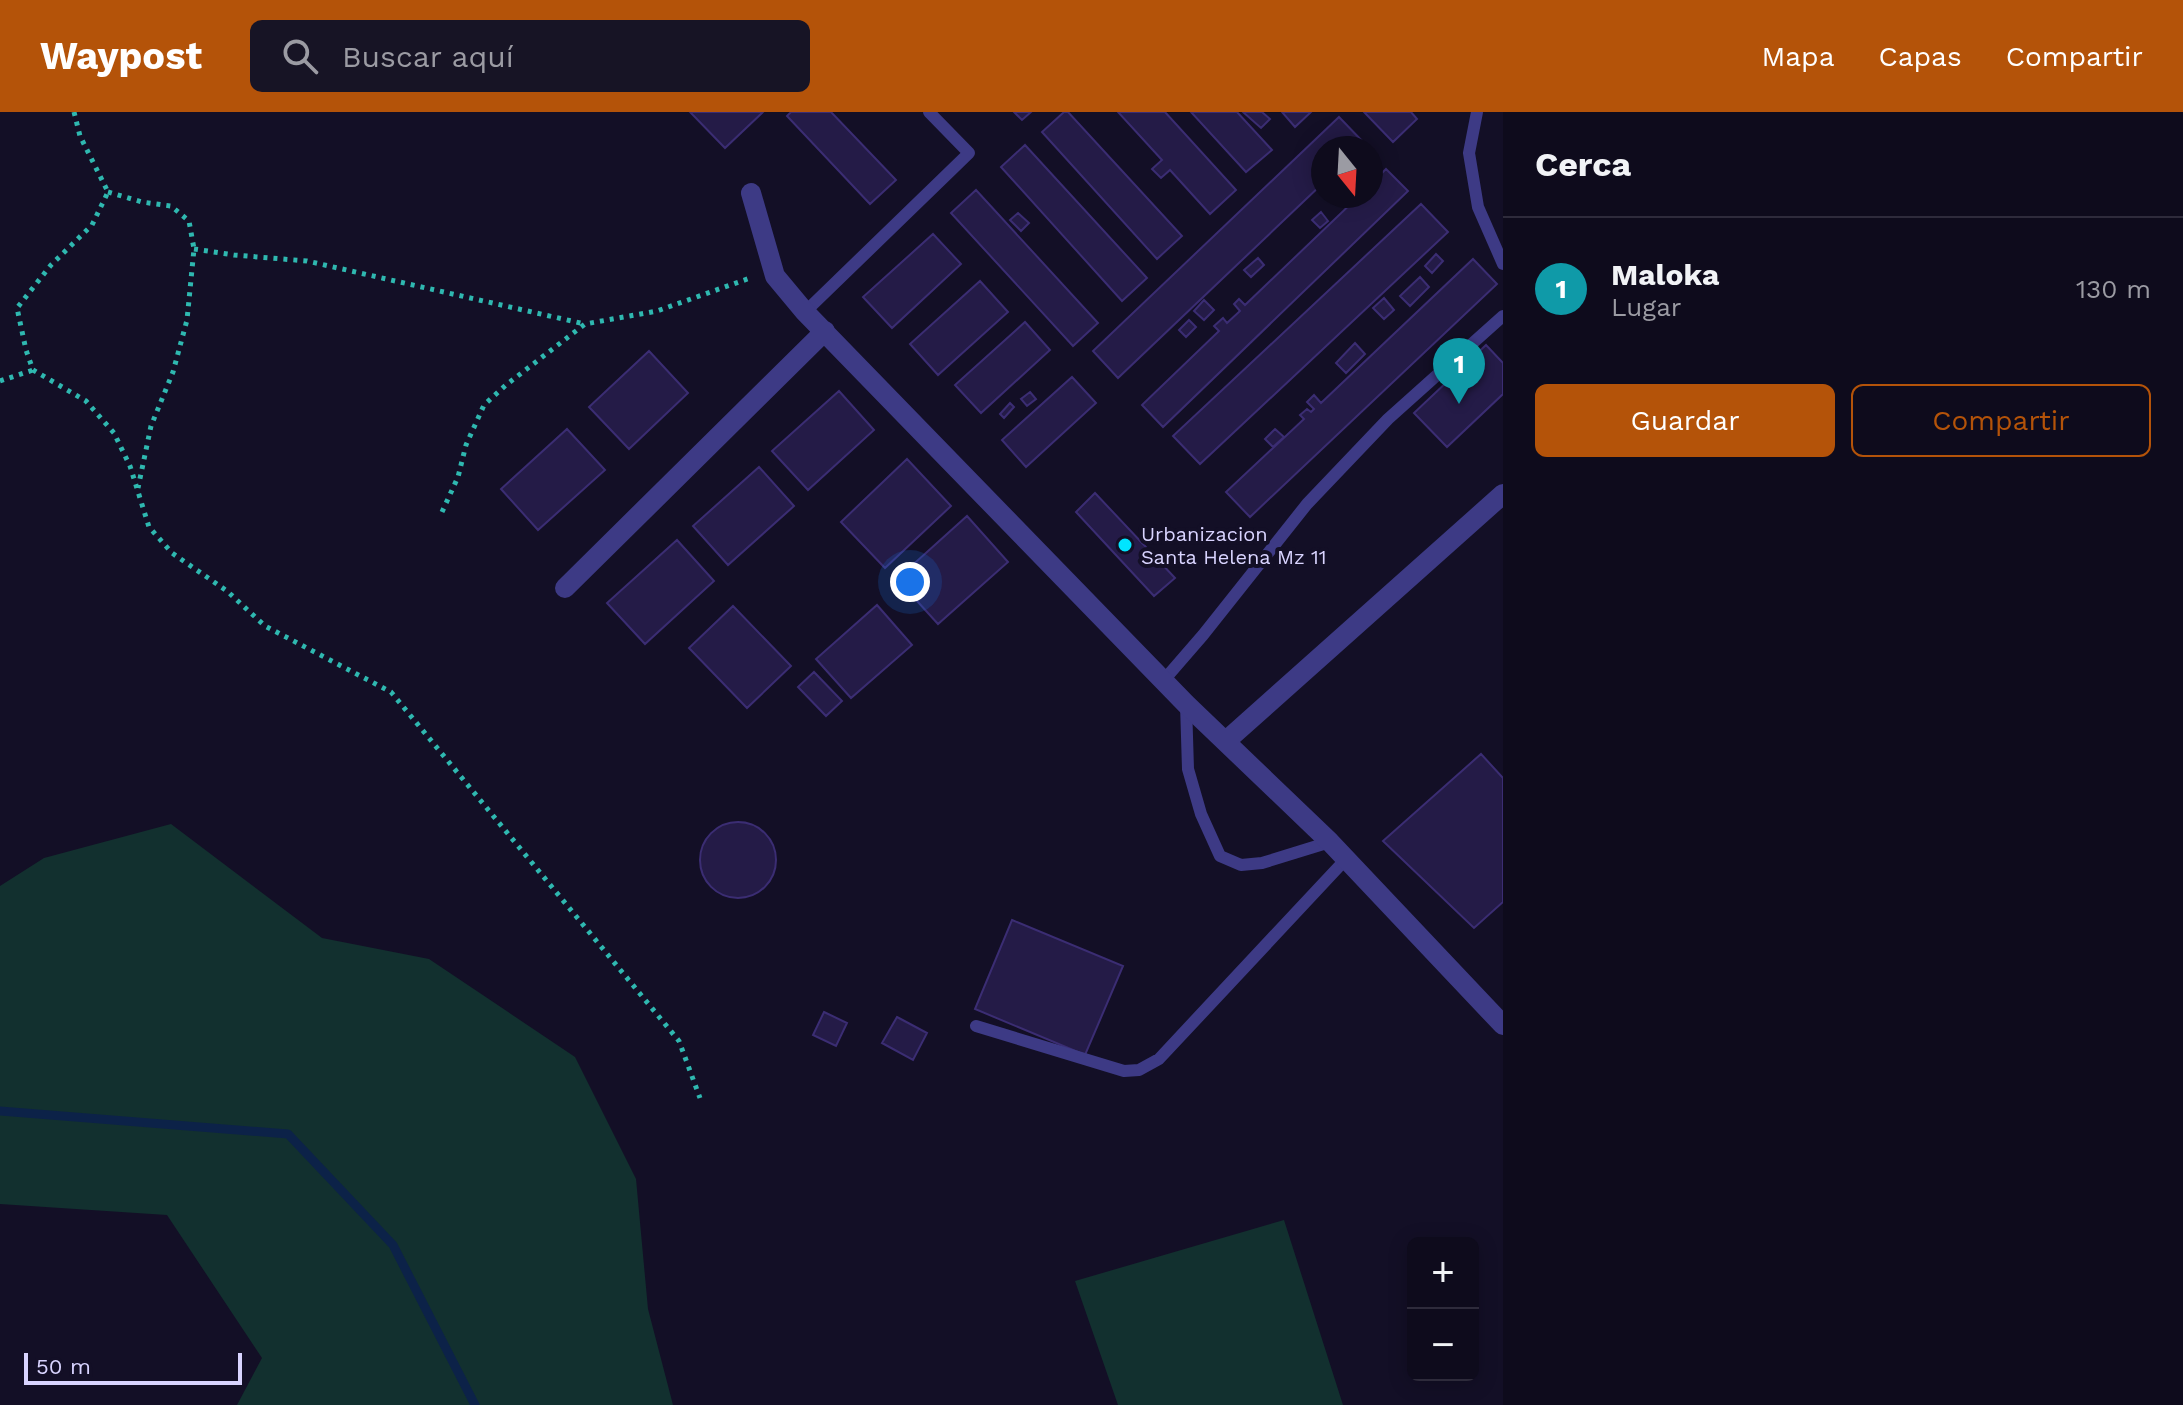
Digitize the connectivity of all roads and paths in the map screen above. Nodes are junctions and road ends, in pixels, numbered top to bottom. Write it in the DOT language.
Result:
graph roads {
  1 [pos="74,112"];
  2 [pos="929,112"];
  3 [pos="1477,112"];
  4 [pos="108,192"];
  5 [pos="751,193"];
  6 [pos="194,249"];
  7 [pos="1503,264"];
  8 [pos="771,266"];
  9 [pos="805,312"];
  10 [pos="1503,316"];
  11 [pos="585,324"];
  12 [pos="825,331"];
  13 [pos="33,370"];
  14 [pos="0,381"];
  15 [pos="138,489"];
  16 [pos="1503,494"];
  17 [pos="442,512"];
  18 [pos="565,588"];
  19 [pos="1164,680"];
  20 [pos="1186,704"];
  21 [pos="1226,741"];
  22 [pos="1330,842"];
  23 [pos="1346,859"];
  24 [pos="1503,1025"];
  25 [pos="976,1026"];
  26 [pos="700,1098"];
  1 -- 4 [label="path"];
  2 -- 9 [label="lane"];
  3 -- 7 [label="lane"];
  4 -- 6 [label="path"];
  4 -- 13 [label="path"];
  5 -- 8 [label="street"];
  6 -- 11 [label="path"];
  6 -- 15 [label="path"];
  8 -- 9 [label="street"];
  8 -- 11 [label="path"];
  9 -- 12 [label="street"];
  10 -- 19 [label="lane"];
  11 -- 17 [label="path"];
  12 -- 18 [label="street"];
  12 -- 19 [label="street"];
  13 -- 14 [label="path"];
  13 -- 15 [label="path"];
  15 -- 26 [label="path"];
  16 -- 21 [label="street"];
  19 -- 20 [label="street"];
  20 -- 21 [label="street"];
  20 -- 22 [label="lane"];
  21 -- 22 [label="street"];
  22 -- 23 [label="street"];
  23 -- 24 [label="street"];
  23 -- 25 [label="lane"];
}
